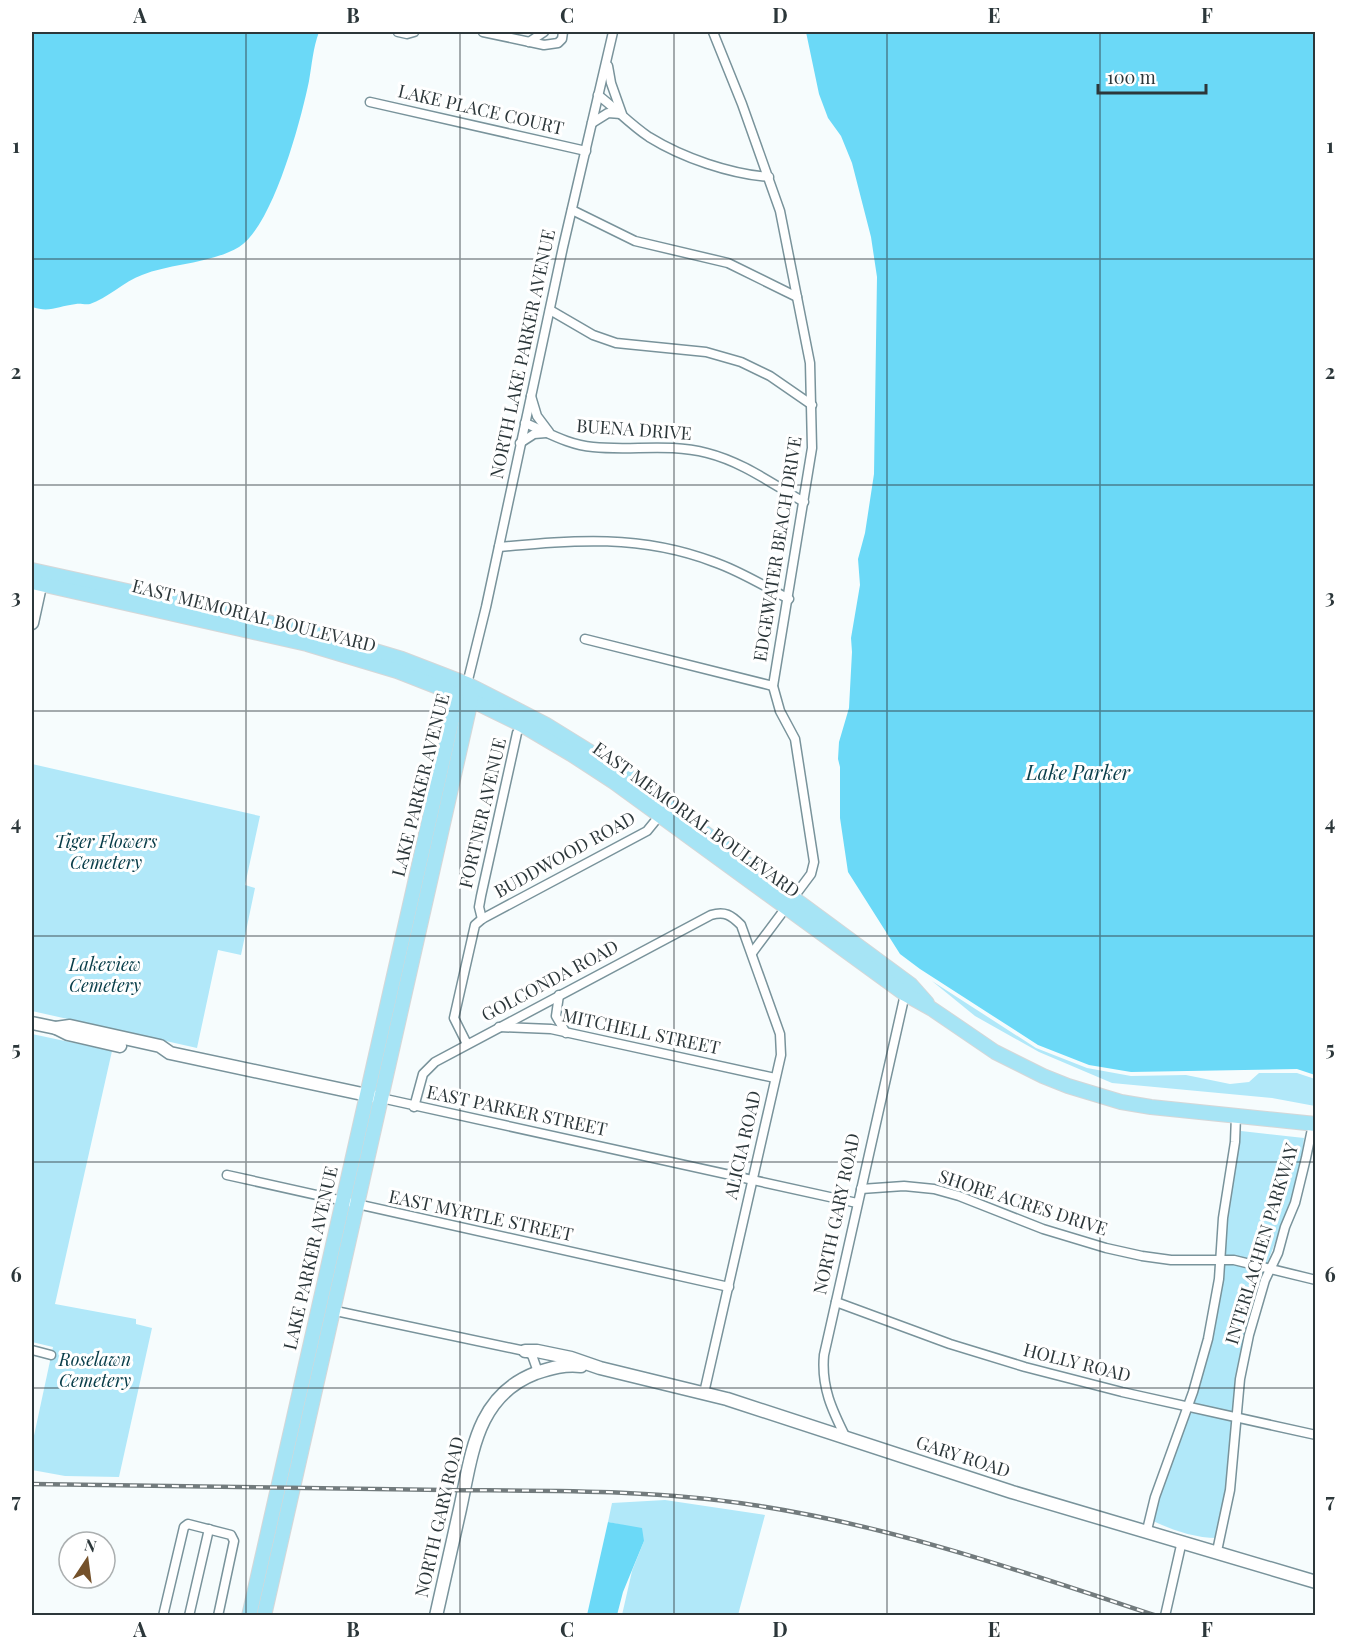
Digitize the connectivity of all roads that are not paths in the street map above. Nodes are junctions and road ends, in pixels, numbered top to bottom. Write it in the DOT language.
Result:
graph roads {
  1 [pos="398,32"];
  2 [pos="414,32"];
  3 [pos="483,32"];
  4 [pos="544,32"];
  5 [pos="563,32"];
  6 [pos="613,32"];
  7 [pos="713,32"];
  8 [pos="529,42"];
  9 [pos="607,61"];
  10 [pos="598,95"];
  11 [pos="370,102"];
  12 [pos="622,115"];
  13 [pos="592,123"];
  14 [pos="586,151"];
  15 [pos="769,177"];
  16 [pos="572,210"];
  17 [pos="797,297"];
  18 [pos="549,310"];
  19 [pos="531,393"];
  20 [pos="812,405"];
  21 [pos="525,423"];
  22 [pos="549,433"];
  23 [pos="520,443"];
  24 [pos="804,502"];
  25 [pos="499,547"];
  26 [pos="37,577"];
  27 [pos="789,599"];
  28 [pos="248,617"];
  29 [pos="32,623"];
  30 [pos="217,624"];
  31 [pos="585,639"];
  32 [pos="428,682"];
  33 [pos="773,686"];
  34 [pos="466,693"];
  35 [pos="522,725"];
  36 [pos="450,728"];
  37 [pos="660,815"];
  38 [pos="789,901"];
  39 [pos="728,914"];
  40 [pos="482,919"];
  41 [pos="752,953"];
  42 [pos="559,994"];
  43 [pos="905,994"];
  44 [pos="929,1005"];
  45 [pos="32,1023"];
  46 [pos="499,1027"];
  47 [pos="566,1033"];
  48 [pos="467,1044"];
  49 [pos="775,1078"];
  50 [pos="374,1096"];
  51 [pos="414,1107"];
  52 [pos="1236,1116"];
  53 [pos="1314,1124"];
  54 [pos="226,1175"];
  55 [pos="752,1181"];
  56 [pos="861,1189"];
  57 [pos="857,1203"];
  58 [pos="349,1204"];
  59 [pos="1221,1260"];
  60 [pos="1270,1269"];
  61 [pos="1316,1280"];
  62 [pos="729,1287"];
  63 [pos="836,1302"];
  64 [pos="319,1307"];
  65 [pos="333,1310"];
  66 [pos="32,1350"];
  67 [pos="525,1351"];
  68 [pos="51,1355"];
  69 [pos="600,1368"];
  70 [pos="538,1372"];
  71 [pos="704,1393"];
  72 [pos="1188,1407"];
  73 [pos="1236,1417"];
  74 [pos="1316,1435"];
  75 [pos="846,1438"];
  76 [pos="209,1529"];
  77 [pos="1147,1530"];
  78 [pos="1182,1541"];
  79 [pos="1217,1551"];
  80 [pos="1316,1582"];
  81 [pos="163,1616"];
  82 [pos="189,1616"];
  83 [pos="218,1616"];
  84 [pos="249,1616"];
  85 [pos="264,1616"];
  86 [pos="436,1616"];
  87 [pos="1165,1616"];
  1 -- 2 [label="street"];
  3 -- 8 [label="street"];
  4 -- 8 [label="street"];
  5 -- 8 [label="street"];
  6 -- 9 [label="street, NORTH LAKE PARKER AVENUE"];
  7 -- 15 [label="street, EDGEWATER BEACH DRIVE"];
  9 -- 10 [label="street, NORTH LAKE PARKER AVENUE"];
  9 -- 12 [label="street"];
  10 -- 12 [label="street"];
  10 -- 13 [label="street, NORTH LAKE PARKER AVENUE"];
  11 -- 14 [label="street, LAKE PLACE COURT"];
  12 -- 13 [label="street"];
  12 -- 15 [label="street"];
  13 -- 14 [label="street, NORTH LAKE PARKER AVENUE"];
  14 -- 16 [label="street, NORTH LAKE PARKER AVENUE"];
  15 -- 17 [label="street, EDGEWATER BEACH DRIVE"];
  16 -- 17 [label="street"];
  16 -- 18 [label="street, NORTH LAKE PARKER AVENUE"];
  17 -- 20 [label="street, EDGEWATER BEACH DRIVE"];
  18 -- 19 [label="street, NORTH LAKE PARKER AVENUE"];
  18 -- 20 [label="street"];
  19 -- 21 [label="street, NORTH LAKE PARKER AVENUE"];
  19 -- 22 [label="street"];
  20 -- 24 [label="street, EDGEWATER BEACH DRIVE"];
  21 -- 22 [label="street, BUENA DRIVE"];
  21 -- 23 [label="street, NORTH LAKE PARKER AVENUE"];
  22 -- 23 [label="street"];
  22 -- 24 [label="street, BUENA DRIVE"];
  23 -- 25 [label="street, NORTH LAKE PARKER AVENUE"];
  24 -- 27 [label="street, EDGEWATER BEACH DRIVE"];
  25 -- 27 [label="street"];
  25 -- 34 [label="street, NORTH LAKE PARKER AVENUE"];
  26 -- 28 [label="main road, EAST MEMORIAL BOULEVARD"];
  26 -- 29 [label="main road"];
  26 -- 30 [label="main road, EAST MEMORIAL BOULEVARD"];
  27 -- 33 [label="street, EDGEWATER BEACH DRIVE"];
  28 -- 30 [label="main road"];
  28 -- 34 [label="main road, EAST MEMORIAL BOULEVARD"];
  30 -- 32 [label="main road, EAST MEMORIAL BOULEVARD"];
  31 -- 33 [label="street"];
  32 -- 34 [label="main road, EAST MEMORIAL BOULEVARD"];
  32 -- 36 [label="main road"];
  33 -- 38 [label="street, EDGEWATER BEACH DRIVE"];
  34 -- 35 [label="main road, EAST MEMORIAL BOULEVARD"];
  34 -- 36 [label="main road, LAKE PARKER AVENUE"];
  34 -- 38 [label="main road, EAST MEMORIAL BOULEVARD"];
  34 -- 50 [label="main road, LAKE PARKER AVENUE"];
  35 -- 37 [label="main road, EAST MEMORIAL BOULEVARD"];
  35 -- 40 [label="street, FORTNER AVENUE"];
  36 -- 50 [label="main road, LAKE PARKER AVENUE"];
  37 -- 38 [label="main road, EAST MEMORIAL BOULEVARD"];
  37 -- 40 [label="street, BUDDWOOD ROAD"];
  38 -- 41 [label="street, EDGEWATER BEACH DRIVE"];
  38 -- 43 [label="main road, EAST MEMORIAL BOULEVARD"];
  38 -- 44 [label="main road, EAST MEMORIAL BOULEVARD"];
  39 -- 41 [label="street, ALICIA ROAD"];
  39 -- 42 [label="street, GOLCONDA ROAD"];
  40 -- 48 [label="street, FORTNER AVENUE"];
  41 -- 49 [label="street, ALICIA ROAD"];
  42 -- 46 [label="street, GOLCONDA ROAD"];
  42 -- 47 [label="street"];
  43 -- 44 [label="main road, EAST MEMORIAL BOULEVARD"];
  43 -- 56 [label="street, NORTH GARY ROAD"];
  44 -- 52 [label="main road, EAST MEMORIAL BOULEVARD"];
  45 -- 50 [label="main road, EAST PARKER STREET"];
  46 -- 47 [label="street, MITCHELL STREET"];
  46 -- 48 [label="street, GOLCONDA ROAD"];
  47 -- 49 [label="street, MITCHELL STREET"];
  48 -- 51 [label="street, GOLCONDA ROAD"];
  49 -- 55 [label="street, ALICIA ROAD"];
  50 -- 51 [label="street, EAST PARKER STREET"];
  50 -- 58 [label="main road, LAKE PARKER AVENUE"];
  51 -- 55 [label="street, EAST PARKER STREET"];
  52 -- 53 [label="main road, EAST MEMORIAL BOULEVARD"];
  52 -- 59 [label="street, INTERLACHEN PARKWAY"];
  53 -- 60 [label="street, INTERLACHEN PARKWAY"];
  54 -- 58 [label="street, EAST MYRTLE STREET"];
  55 -- 57 [label="street, EAST PARKER STREET"];
  55 -- 62 [label="street, ALICIA ROAD"];
  56 -- 57 [label="street, NORTH GARY ROAD"];
  56 -- 59 [label="street, SHORE ACRES DRIVE"];
  57 -- 63 [label="street, NORTH GARY ROAD"];
  58 -- 62 [label="street, EAST MYRTLE STREET"];
  58 -- 64 [label="main road, LAKE PARKER AVENUE"];
  58 -- 65 [label="main road, LAKE PARKER AVENUE"];
  59 -- 60 [label="street, SHORE ACRES DRIVE"];
  59 -- 72 [label="street, INTERLACHEN PARKWAY"];
  60 -- 61 [label="street, SHORE ACRES DRIVE"];
  60 -- 73 [label="street, INTERLACHEN PARKWAY"];
  62 -- 71 [label="street, ALICIA ROAD"];
  63 -- 72 [label="street, HOLLY ROAD"];
  63 -- 75 [label="street, NORTH GARY ROAD"];
  64 -- 65 [label="street"];
  64 -- 84 [label="main road, LAKE PARKER AVENUE"];
  65 -- 67 [label="street"];
  65 -- 85 [label="main road, LAKE PARKER AVENUE"];
  66 -- 68 [label="street"];
  67 -- 69 [label="main road"];
  67 -- 70 [label="street"];
  69 -- 70 [label="main road, NORTH GARY ROAD"];
  69 -- 71 [label="main road, GARY ROAD"];
  70 -- 86 [label="main road, NORTH GARY ROAD"];
  71 -- 75 [label="main road, GARY ROAD"];
  72 -- 73 [label="street, HOLLY ROAD"];
  72 -- 77 [label="street, INTERLACHEN PARKWAY"];
  73 -- 74 [label="street, HOLLY ROAD"];
  73 -- 79 [label="street, INTERLACHEN PARKWAY"];
  75 -- 77 [label="main road, GARY ROAD"];
  76 -- 81 [label="street"];
  76 -- 82 [label="street"];
  76 -- 83 [label="street"];
  77 -- 78 [label="main road, GARY ROAD"];
  78 -- 79 [label="main road, GARY ROAD"];
  78 -- 87 [label="street"];
  79 -- 80 [label="main road, GARY ROAD"];
}
